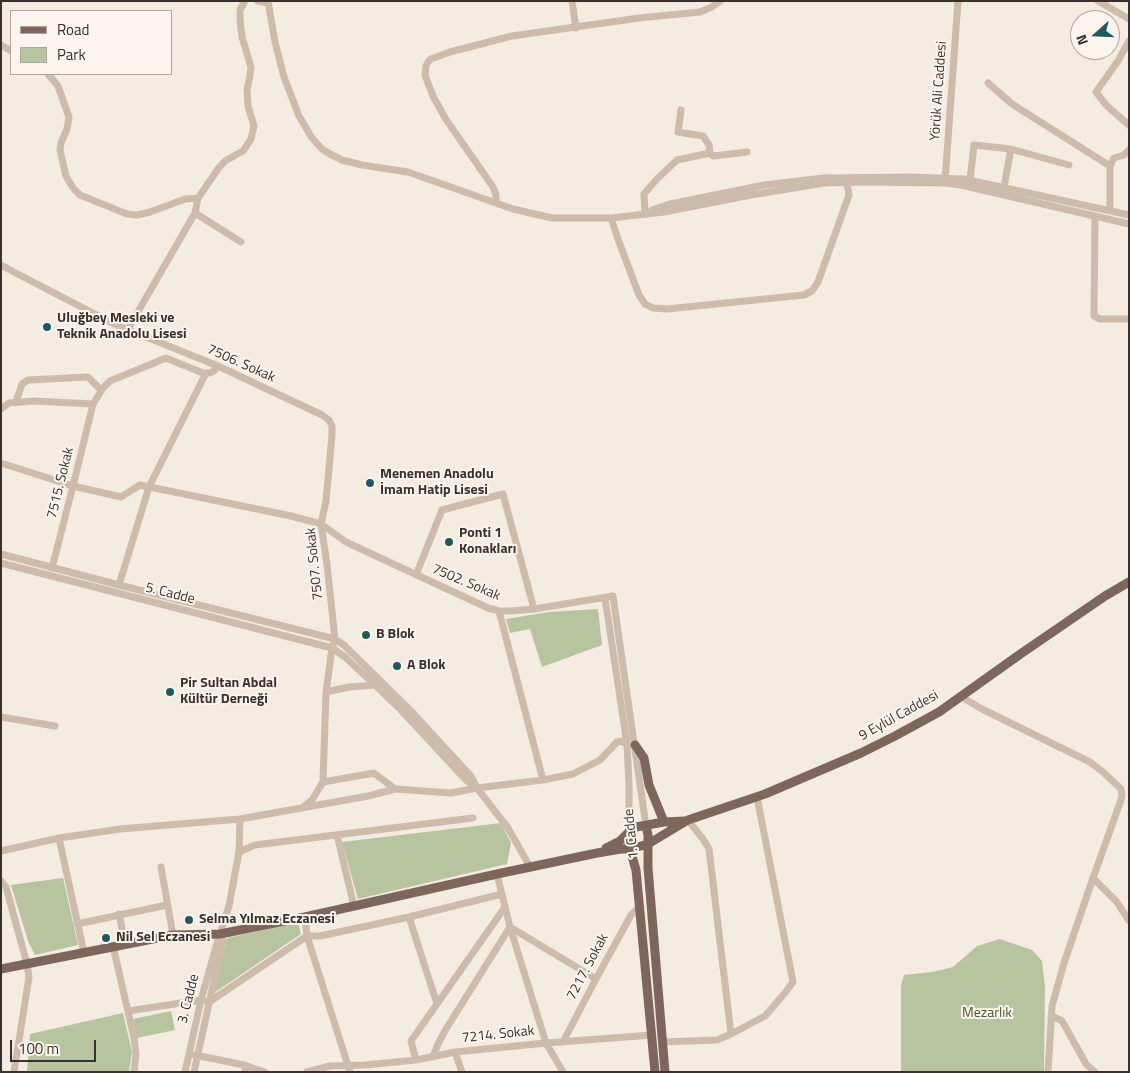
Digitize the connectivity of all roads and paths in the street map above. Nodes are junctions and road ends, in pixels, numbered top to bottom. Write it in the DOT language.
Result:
graph roads {
  1 [pos="245,1"];
  2 [pos="572,1"];
  3 [pos="720,1"];
  4 [pos="958,1"];
  5 [pos="1098,1"];
  6 [pos="258,2"];
  7 [pos="268,2"];
  8 [pos="1129,19"];
  9 [pos="576,28"];
  10 [pos="1129,41"];
  11 [pos="49,75"];
  12 [pos="988,84"];
  13 [pos="680,110"];
  14 [pos="1129,125"];
  15 [pos="1011,149"];
  16 [pos="1129,150"];
  17 [pos="747,152"];
  18 [pos="710,153"];
  19 [pos="1069,165"];
  20 [pos="1110,166"];
  21 [pos="970,180"];
  22 [pos="945,181"];
  23 [pos="847,183"];
  24 [pos="1004,187"];
  25 [pos="198,198"];
  26 [pos="496,204"];
  27 [pos="1110,211"];
  28 [pos="195,213"];
  29 [pos="645,213"];
  30 [pos="1129,215"];
  31 [pos="1095,216"];
  32 [pos="612,218"];
  33 [pos="1129,224"];
  34 [pos="241,242"];
  35 [pos="2,266"];
  36 [pos="1129,319"];
  37 [pos="128,329"];
  38 [pos="218,366"];
  39 [pos="206,373"];
  40 [pos="101,390"];
  41 [pos="16,402"];
  42 [pos="93,404"];
  43 [pos="1,409"];
  44 [pos="332,426"];
  45 [pos="1,462"];
  46 [pos="73,486"];
  47 [pos="149,487"];
  48 [pos="321,524"];
  49 [pos="1,554"];
  50 [pos="1,563"];
  51 [pos="52,568"];
  52 [pos="416,574"];
  53 [pos="1129,582"];
  54 [pos="119,586"];
  55 [pos="613,596"];
  56 [pos="605,598"];
  57 [pos="534,609"];
  58 [pos="499,611"];
  59 [pos="335,639"];
  60 [pos="332,648"];
  61 [pos="375,685"];
  62 [pos="326,692"];
  63 [pos="960,696"];
  64 [pos="1,718"];
  65 [pos="55,726"];
  66 [pos="631,745"];
  67 [pos="543,780"];
  68 [pos="323,782"];
  69 [pos="477,788"];
  70 [pos="395,789"];
  71 [pos="1125,790"];
  72 [pos="756,797"];
  73 [pos="302,808"];
  74 [pos="473,818"];
  75 [pos="240,819"];
  76 [pos="688,820"];
  77 [pos="664,822"];
  78 [pos="646,826"];
  79 [pos="629,832"];
  80 [pos="337,835"];
  81 [pos="59,838"];
  82 [pos="648,844"];
  83 [pos="630,849"];
  84 [pos="1,851"];
  85 [pos="239,852"];
  86 [pos="597,853"];
  87 [pos="161,867"];
  88 [pos="530,867"];
  89 [pos="497,874"];
  90 [pos="1094,878"];
  91 [pos="1,881"];
  92 [pos="502,894"];
  93 [pos="167,905"];
  94 [pos="354,906"];
  95 [pos="505,907"];
  96 [pos="639,907"];
  97 [pos="119,914"];
  98 [pos="409,917"];
  99 [pos="305,918"];
  100 [pos="1129,921"];
  101 [pos="78,924"];
  102 [pos="510,927"];
  103 [pos="220,934"];
  104 [pos="173,935"];
  105 [pos="307,936"];
  106 [pos="125,944"];
  107 [pos="114,946"];
  108 [pos="84,953"];
  109 [pos="27,964"];
  110 [pos="2,968"];
  111 [pos="596,978"];
  112 [pos="201,1000"];
  113 [pos="209,1002"];
  114 [pos="437,1004"];
  115 [pos="128,1011"];
  116 [pos="1051,1016"];
  117 [pos="731,1034"];
  118 [pos="652,1035"];
  119 [pos="563,1042"];
  120 [pos="662,1042"];
  121 [pos="546,1043"];
  122 [pos="455,1052"];
  123 [pos="189,1053"];
  124 [pos="198,1055"];
  125 [pos="434,1057"];
  126 [pos="1049,1059"];
  127 [pos="416,1060"];
  128 [pos="1086,1064"];
  129 [pos="349,1068"];
  130 [pos="245,1069"];
  131 [pos="560,1070"];
  132 [pos="14,1072"];
  133 [pos="134,1072"];
  134 [pos="185,1072"];
  135 [pos="194,1072"];
  136 [pos="265,1072"];
  137 [pos="307,1072"];
  138 [pos="462,1072"];
  139 [pos="655,1072"];
  140 [pos="664,1072"];
  141 [pos="1048,1072"];
  142 [pos="1052,1072"];
  143 [pos="1090,1072"];
  144 [pos="1095,1072"];
  1 -- 25 [label="street"];
  2 -- 9 [label="street"];
  3 -- 9 [label="street"];
  4 -- 22 [label="street, Yörük Ali Caddesi"];
  5 -- 8 [label="street"];
  6 -- 7 [label="street"];
  7 -- 26 [label="street"];
  9 -- 26 [label="street"];
  10 -- 14 [label="street"];
  11 -- 25 [label="street"];
  12 -- 20 [label="street"];
  13 -- 18 [label="street"];
  15 -- 19 [label="street"];
  15 -- 21 [label="street"];
  15 -- 24 [label="street"];
  16 -- 20 [label="street"];
  17 -- 18 [label="street"];
  18 -- 29 [label="street"];
  20 -- 27 [label="street"];
  21 -- 22 [label="street"];
  21 -- 24 [label="street"];
  22 -- 23 [label="street"];
  22 -- 29 [label="street"];
  22 -- 31 [label="street"];
  23 -- 29 [label="street"];
  23 -- 32 [label="street"];
  24 -- 27 [label="street"];
  25 -- 28 [label="street"];
  26 -- 32 [label="street"];
  27 -- 30 [label="street"];
  28 -- 34 [label="street"];
  28 -- 37 [label="street"];
  29 -- 32 [label="street"];
  31 -- 33 [label="street"];
  31 -- 36 [label="street"];
  35 -- 37 [label="street, 7506. Sokak"];
  37 -- 38 [label="street, 7506. Sokak"];
  38 -- 39 [label="street"];
  38 -- 44 [label="street, 7506. Sokak"];
  39 -- 40 [label="street"];
  39 -- 47 [label="street"];
  40 -- 41 [label="street"];
  40 -- 42 [label="street, 7515. Sokak"];
  41 -- 42 [label="street"];
  41 -- 43 [label="street"];
  42 -- 46 [label="street, 7515. Sokak"];
  44 -- 48 [label="street, 7507. Sokak"];
  45 -- 46 [label="street"];
  46 -- 47 [label="street"];
  46 -- 51 [label="street, 7515. Sokak"];
  47 -- 48 [label="street"];
  47 -- 54 [label="street"];
  48 -- 52 [label="street, 7502. Sokak"];
  48 -- 59 [label="street, 7507. Sokak"];
  49 -- 51 [label="street"];
  50 -- 60 [label="street, 5. Cadde"];
  51 -- 54 [label="street"];
  52 -- 57 [label="street"];
  52 -- 58 [label="street, 7502. Sokak"];
  53 -- 63 [label="main road, 9 Eylül Caddesi"];
  54 -- 59 [label="street"];
  55 -- 56 [label="street, 7502. Sokak"];
  55 -- 66 [label="street, 1. Cadde"];
  56 -- 57 [label="street, 7502. Sokak"];
  56 -- 66 [label="street, 1. Cadde"];
  57 -- 58 [label="street, 7502. Sokak"];
  58 -- 67 [label="street"];
  59 -- 60 [label="street"];
  59 -- 69 [label="street"];
  60 -- 61 [label="street"];
  60 -- 62 [label="street"];
  61 -- 62 [label="street"];
  61 -- 69 [label="street"];
  62 -- 68 [label="street"];
  63 -- 71 [label="street"];
  63 -- 72 [label="main road, 9 Eylül Caddesi"];
  64 -- 65 [label="street"];
  66 -- 67 [label="street"];
  66 -- 77 [label="main road"];
  66 -- 78 [label="street, 1. Cadde"];
  66 -- 79 [label="street, 1. Cadde"];
  67 -- 69 [label="street"];
  68 -- 70 [label="street"];
  68 -- 73 [label="street"];
  69 -- 70 [label="street"];
  69 -- 88 [label="street"];
  70 -- 73 [label="street"];
  71 -- 90 [label="street"];
  72 -- 76 [label="main road, 9 Eylül Caddesi"];
  72 -- 117 [label="street"];
  73 -- 75 [label="street"];
  74 -- 80 [label="street"];
  75 -- 81 [label="street"];
  75 -- 85 [label="street, 3. Cadde"];
  76 -- 77 [label="main road, 9 Eylül Caddesi"];
  76 -- 82 [label="main road, 9 Eylül Caddesi"];
  76 -- 117 [label="street"];
  77 -- 78 [label="main road, 9 Eylül Caddesi"];
  78 -- 79 [label="main road, 9 Eylül Caddesi"];
  78 -- 82 [label="main road, 1. Cadde"];
  79 -- 83 [label="main road, 1. Cadde"];
  79 -- 86 [label="main road, 9 Eylül Caddesi"];
  80 -- 85 [label="street"];
  80 -- 94 [label="street"];
  81 -- 84 [label="street"];
  81 -- 101 [label="street"];
  82 -- 83 [label="main road, 9 Eylül Caddesi"];
  82 -- 120 [label="main road, 1. Cadde"];
  83 -- 86 [label="main road, 9 Eylül Caddesi"];
  83 -- 96 [label="main road, 1. Cadde"];
  85 -- 103 [label="street, 3. Cadde"];
  86 -- 88 [label="main road, 9 Eylül Caddesi"];
  87 -- 93 [label="street"];
  88 -- 89 [label="main road, 9 Eylül Caddesi"];
  89 -- 92 [label="street"];
  89 -- 94 [label="main road, 9 Eylül Caddesi"];
  90 -- 100 [label="street"];
  90 -- 116 [label="street"];
  91 -- 109 [label="street"];
  92 -- 95 [label="street"];
  92 -- 98 [label="street"];
  93 -- 97 [label="street"];
  93 -- 104 [label="street"];
  94 -- 99 [label="main road, 9 Eylül Caddesi"];
  95 -- 102 [label="street"];
  95 -- 114 [label="street"];
  96 -- 111 [label="street, 7217. Sokak"];
  96 -- 118 [label="main road, 1. Cadde"];
  97 -- 101 [label="street"];
  97 -- 106 [label="street"];
  98 -- 105 [label="street"];
  98 -- 114 [label="street"];
  99 -- 103 [label="main road, 9 Eylül Caddesi"];
  99 -- 105 [label="street"];
  101 -- 108 [label="street"];
  102 -- 111 [label="street"];
  102 -- 121 [label="street"];
  102 -- 125 [label="street"];
  103 -- 104 [label="main road, 9 Eylül Caddesi"];
  103 -- 112 [label="street, 3. Cadde"];
  103 -- 113 [label="street, 3. Cadde"];
  104 -- 106 [label="main road, 9 Eylül Caddesi"];
  105 -- 113 [label="street"];
  105 -- 129 [label="street"];
  106 -- 107 [label="main road, 9 Eylül Caddesi"];
  107 -- 108 [label="main road, 9 Eylül Caddesi"];
  107 -- 115 [label="street"];
  108 -- 109 [label="main road, 9 Eylül Caddesi"];
  109 -- 110 [label="main road, 9 Eylül Caddesi"];
  109 -- 132 [label="street"];
  111 -- 119 [label="street, 7217. Sokak"];
  112 -- 113 [label="street"];
  112 -- 115 [label="street"];
  112 -- 123 [label="street, 3. Cadde"];
  113 -- 124 [label="street, 3. Cadde"];
  114 -- 127 [label="street"];
  115 -- 133 [label="street"];
  116 -- 126 [label="street"];
  116 -- 128 [label="street"];
  117 -- 120 [label="street"];
  118 -- 119 [label="street, 7214. Sokak"];
  118 -- 139 [label="main road, 1. Cadde"];
  119 -- 121 [label="street, 7214. Sokak"];
  120 -- 140 [label="main road, 1. Cadde"];
  121 -- 122 [label="street, 7214. Sokak"];
  121 -- 131 [label="street"];
  122 -- 125 [label="street, 7214. Sokak"];
  122 -- 138 [label="street"];
  123 -- 124 [label="street"];
  123 -- 134 [label="street, 3. Cadde"];
  124 -- 130 [label="street"];
  124 -- 135 [label="street, 3. Cadde"];
  125 -- 127 [label="street, 7214. Sokak"];
  126 -- 141 [label="street"];
  126 -- 142 [label="street"];
  127 -- 129 [label="street, 7214. Sokak"];
  128 -- 143 [label="street"];
  128 -- 144 [label="street"];
  129 -- 137 [label="street, 7214. Sokak"];
  130 -- 136 [label="street"];
}
